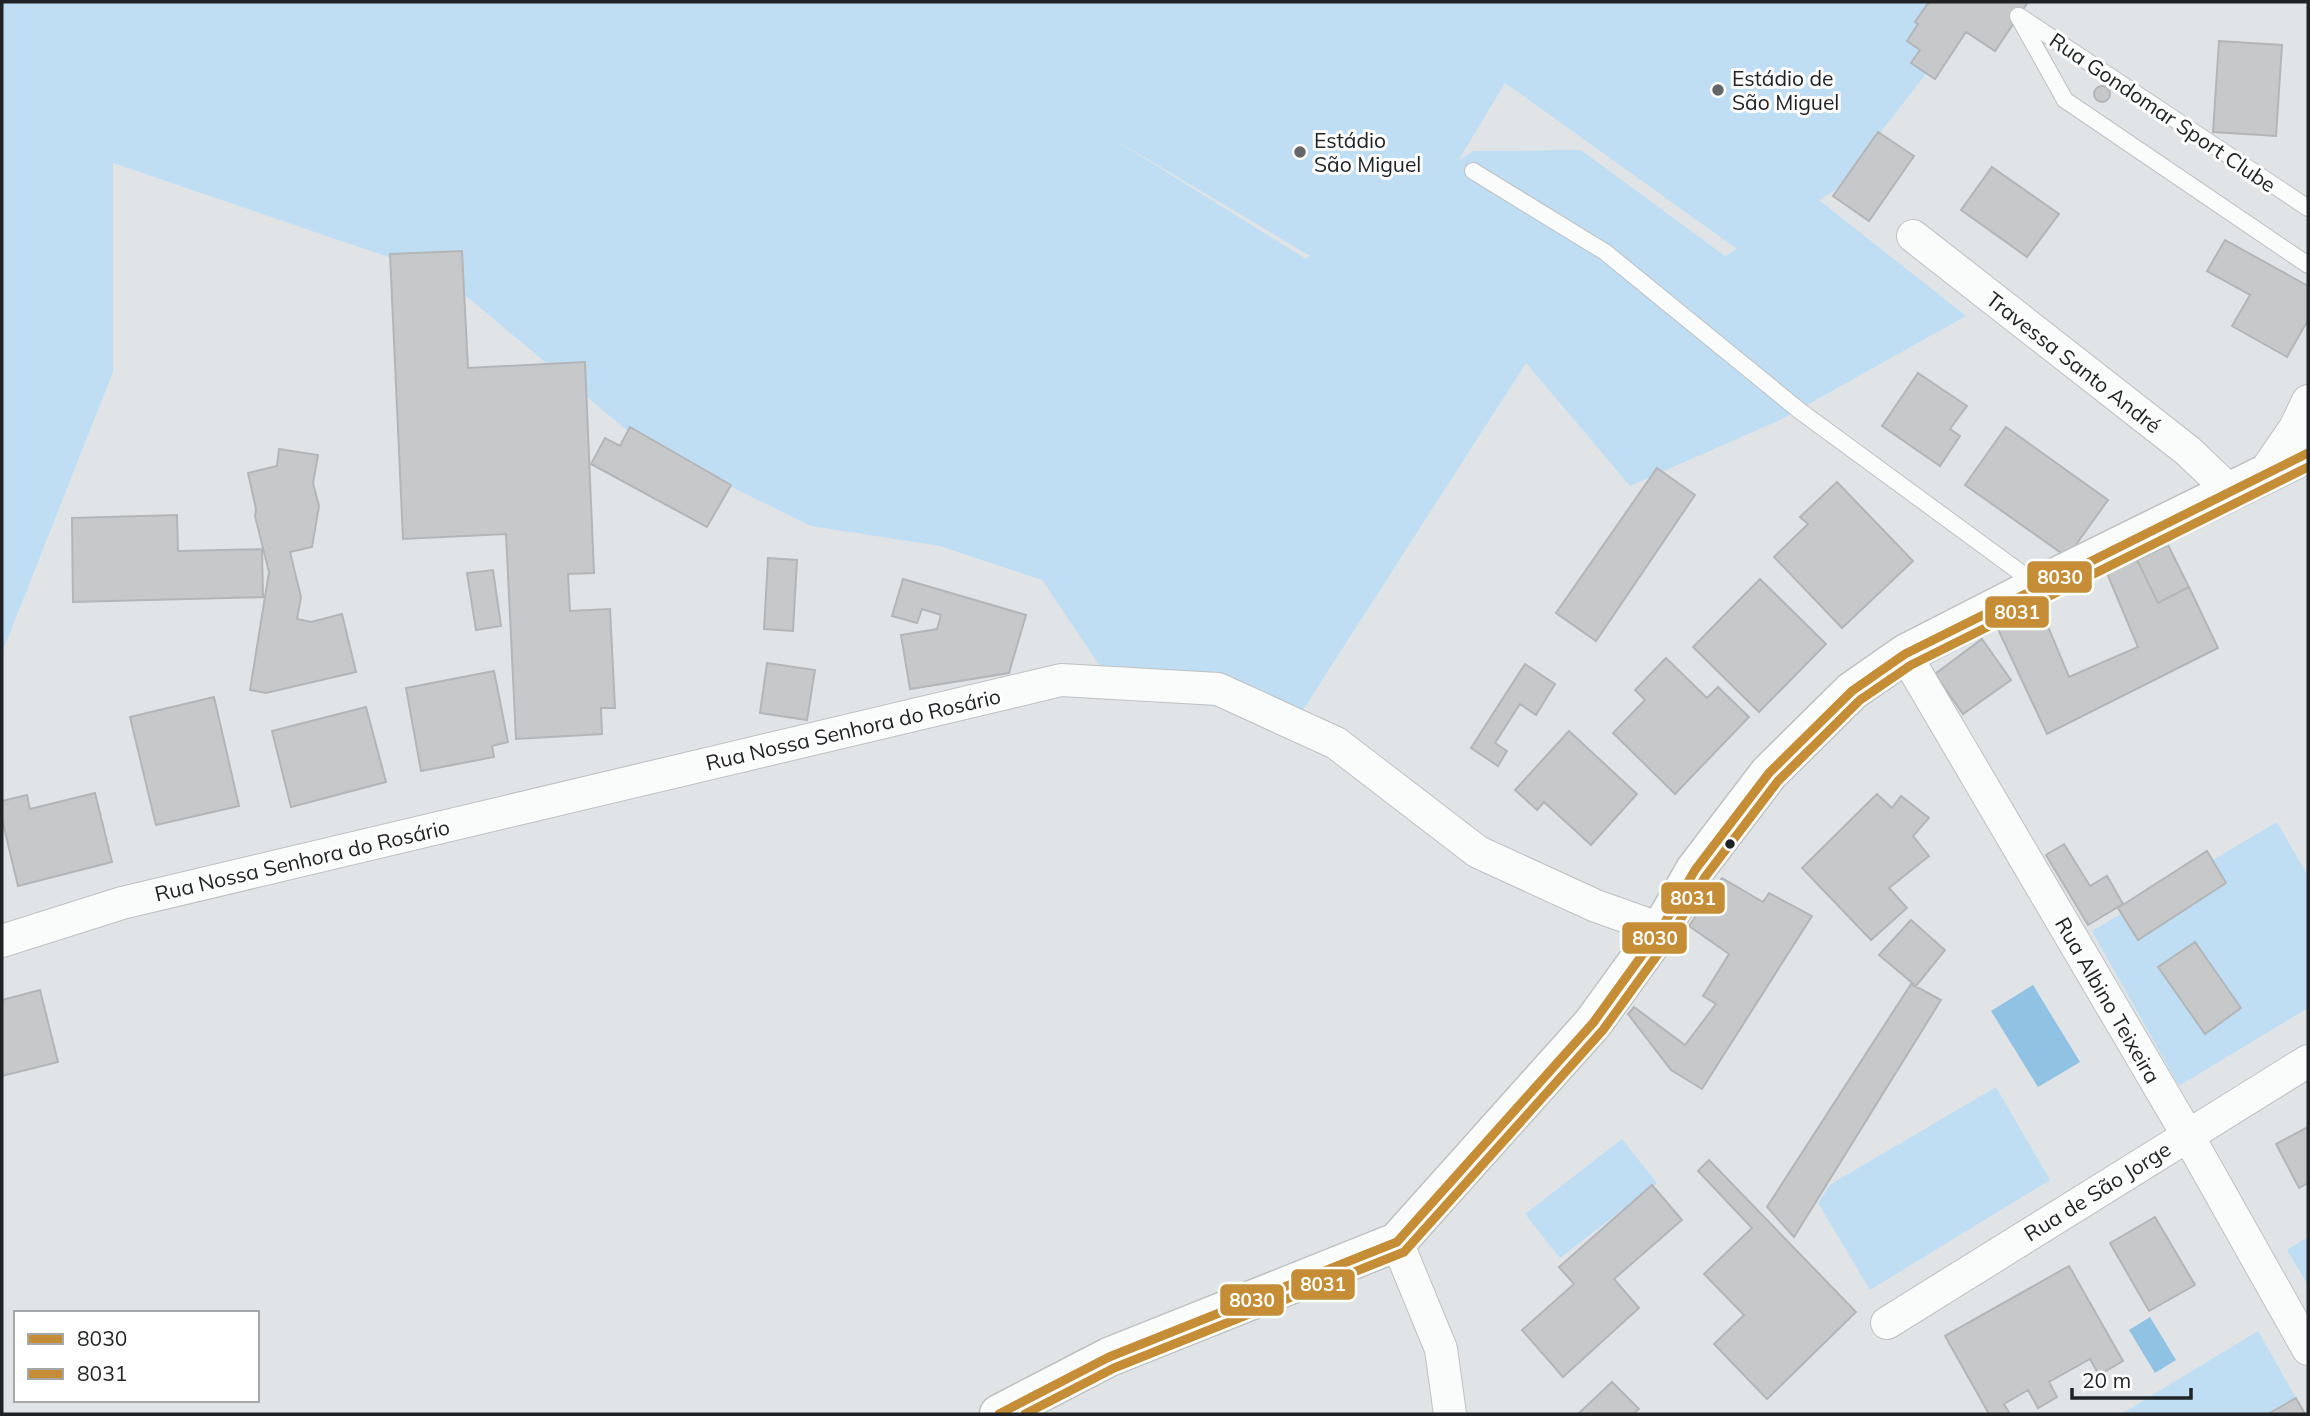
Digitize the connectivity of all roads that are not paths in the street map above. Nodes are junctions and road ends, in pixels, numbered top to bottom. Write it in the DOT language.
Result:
graph roads {
  1 [pos="1473,171"];
  2 [pos="2308,208"];
  3 [pos="1913,236"];
  4 [pos="2308,265"];
  5 [pos="2308,401"];
  6 [pos="2308,453"];
  7 [pos="2246,484"];
  8 [pos="2038,586"];
  9 [pos="1905,654"];
  10 [pos="1661,929"];
  11 [pos="2,941"];
  12 [pos="2308,1061"];
  13 [pos="2187,1134"];
  14 [pos="1397,1242"];
  15 [pos="1887,1323"];
  16 [pos="2308,1349"];
  17 [pos="999,1414"];
  18 [pos="1450,1414"];
  1 -- 8 [label="lane"];
  2 -- 4 [label="lane, Rua Gondomar Sport Clube"];
  3 -- 7 [label="street, Travessa Santo André"];
  5 -- 7 [label="street"];
  6 -- 7 [label="street"];
  7 -- 8 [label="street"];
  8 -- 9 [label="street"];
  9 -- 10 [label="street"];
  9 -- 13 [label="street, Rua Albino Teixeira"];
  10 -- 11 [label="street, Rua Nossa Senhora do Rosário"];
  10 -- 14 [label="street"];
  12 -- 13 [label="street, Rua de São Jorge"];
  13 -- 15 [label="street, Rua de São Jorge"];
  13 -- 16 [label="street, Rua Albino Teixeira"];
  14 -- 17 [label="street"];
  14 -- 18 [label="street"];
}
